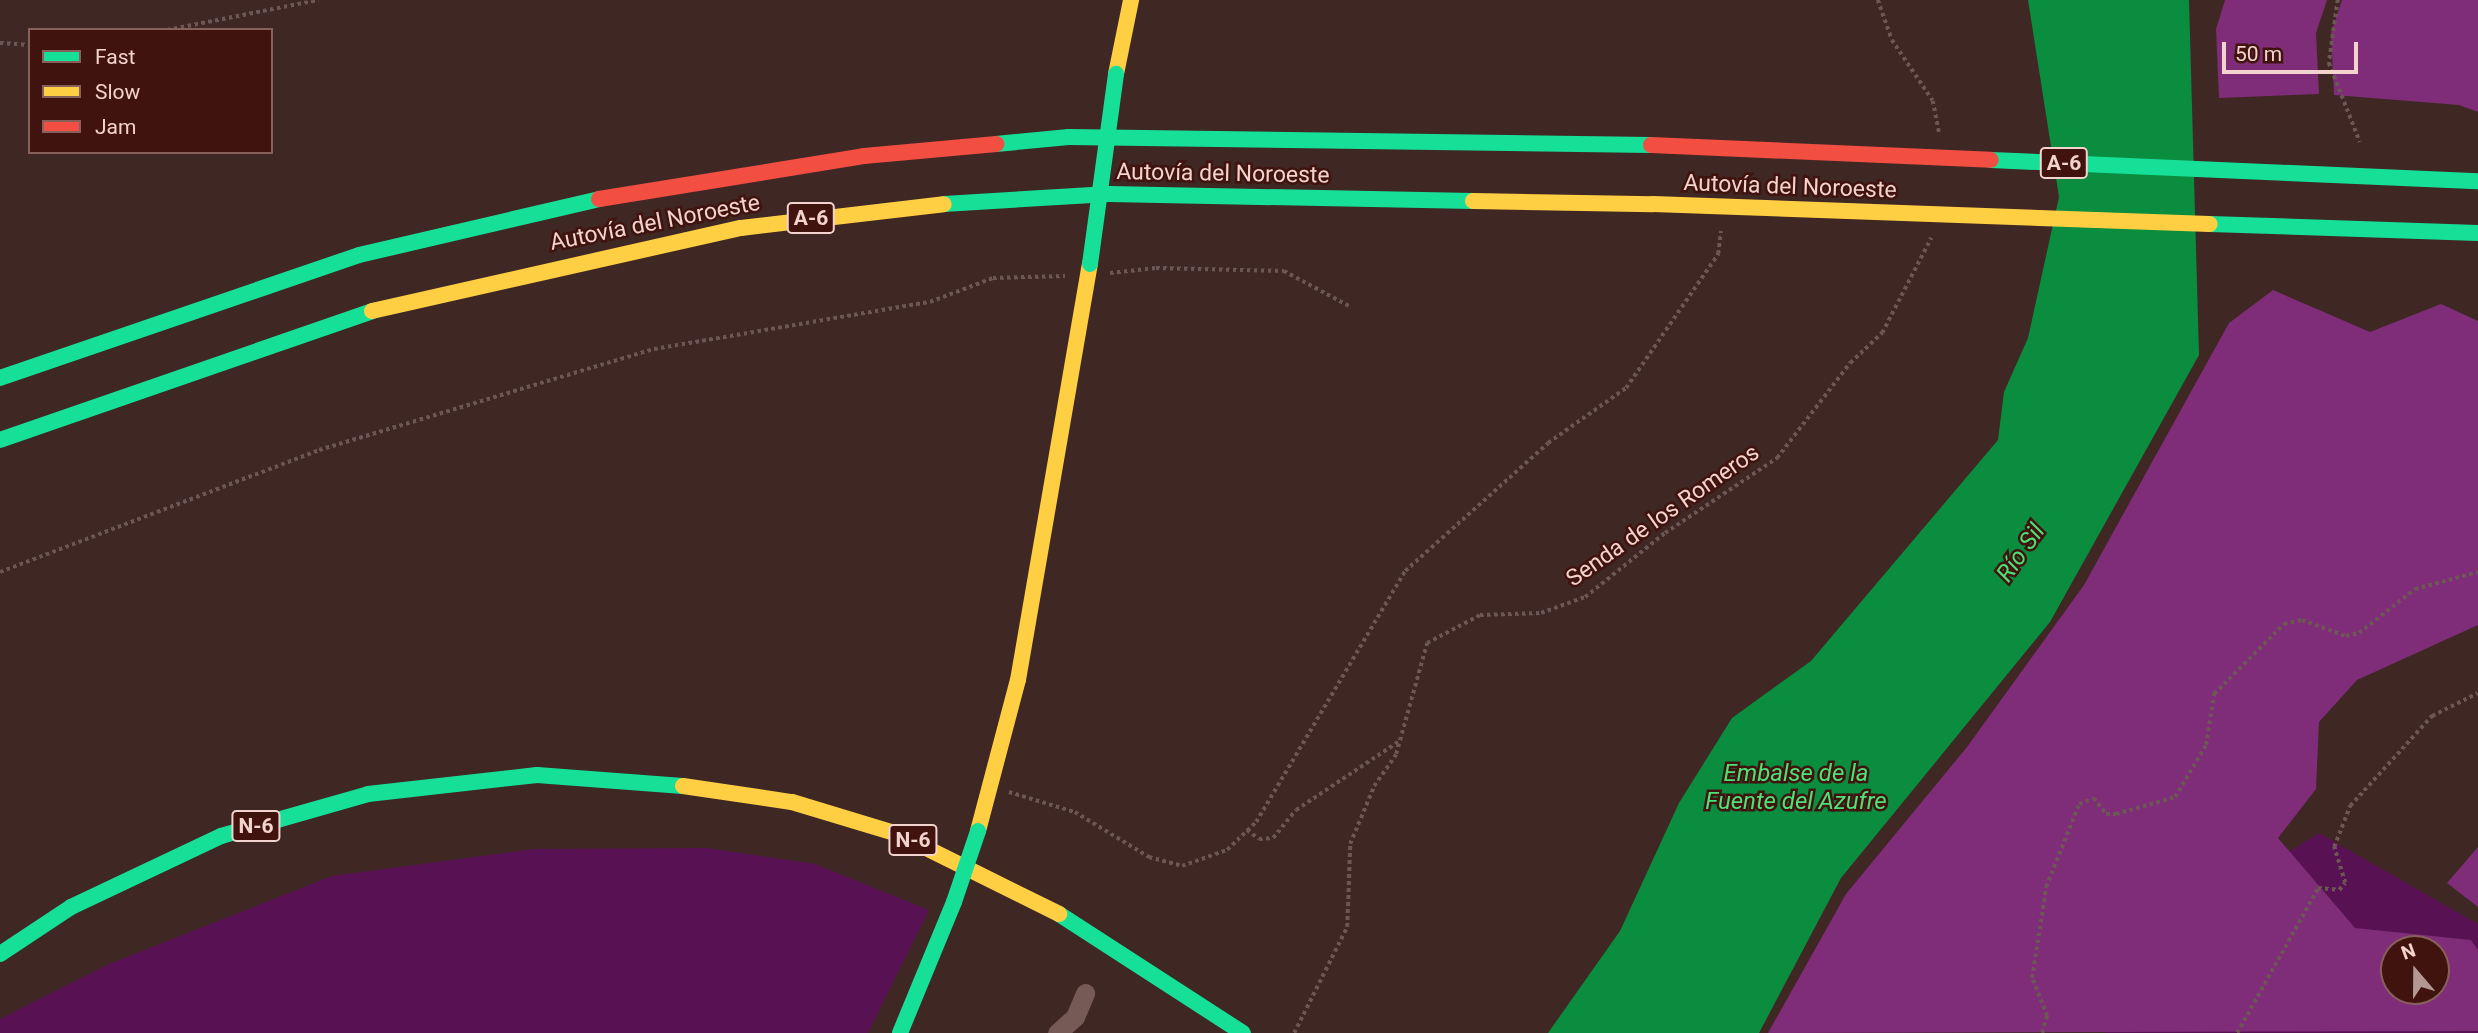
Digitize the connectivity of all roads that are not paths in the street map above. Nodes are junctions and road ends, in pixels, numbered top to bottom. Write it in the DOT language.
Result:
graph roads {
  1 [pos="1131,0"];
  2 [pos="2478,181"];
  3 [pos="2478,233"];
  4 [pos="0,378"];
  5 [pos="0,440"];
  6 [pos="0,954"];
  7 [pos="1085,993"];
  8 [pos="900,1033"];
  9 [pos="1057,1033"];
  10 [pos="1243,1033"];
  1 -- 8 [label="main road, bridge"];
  2 -- 4 [label="main road, Autovía del Noroeste / A-6, bridge"];
  3 -- 5 [label="main road, Autovía del Noroeste / A-6, bridge"];
  6 -- 10 [label="main road, N-6"];
  7 -- 9 [label="street"];
}
